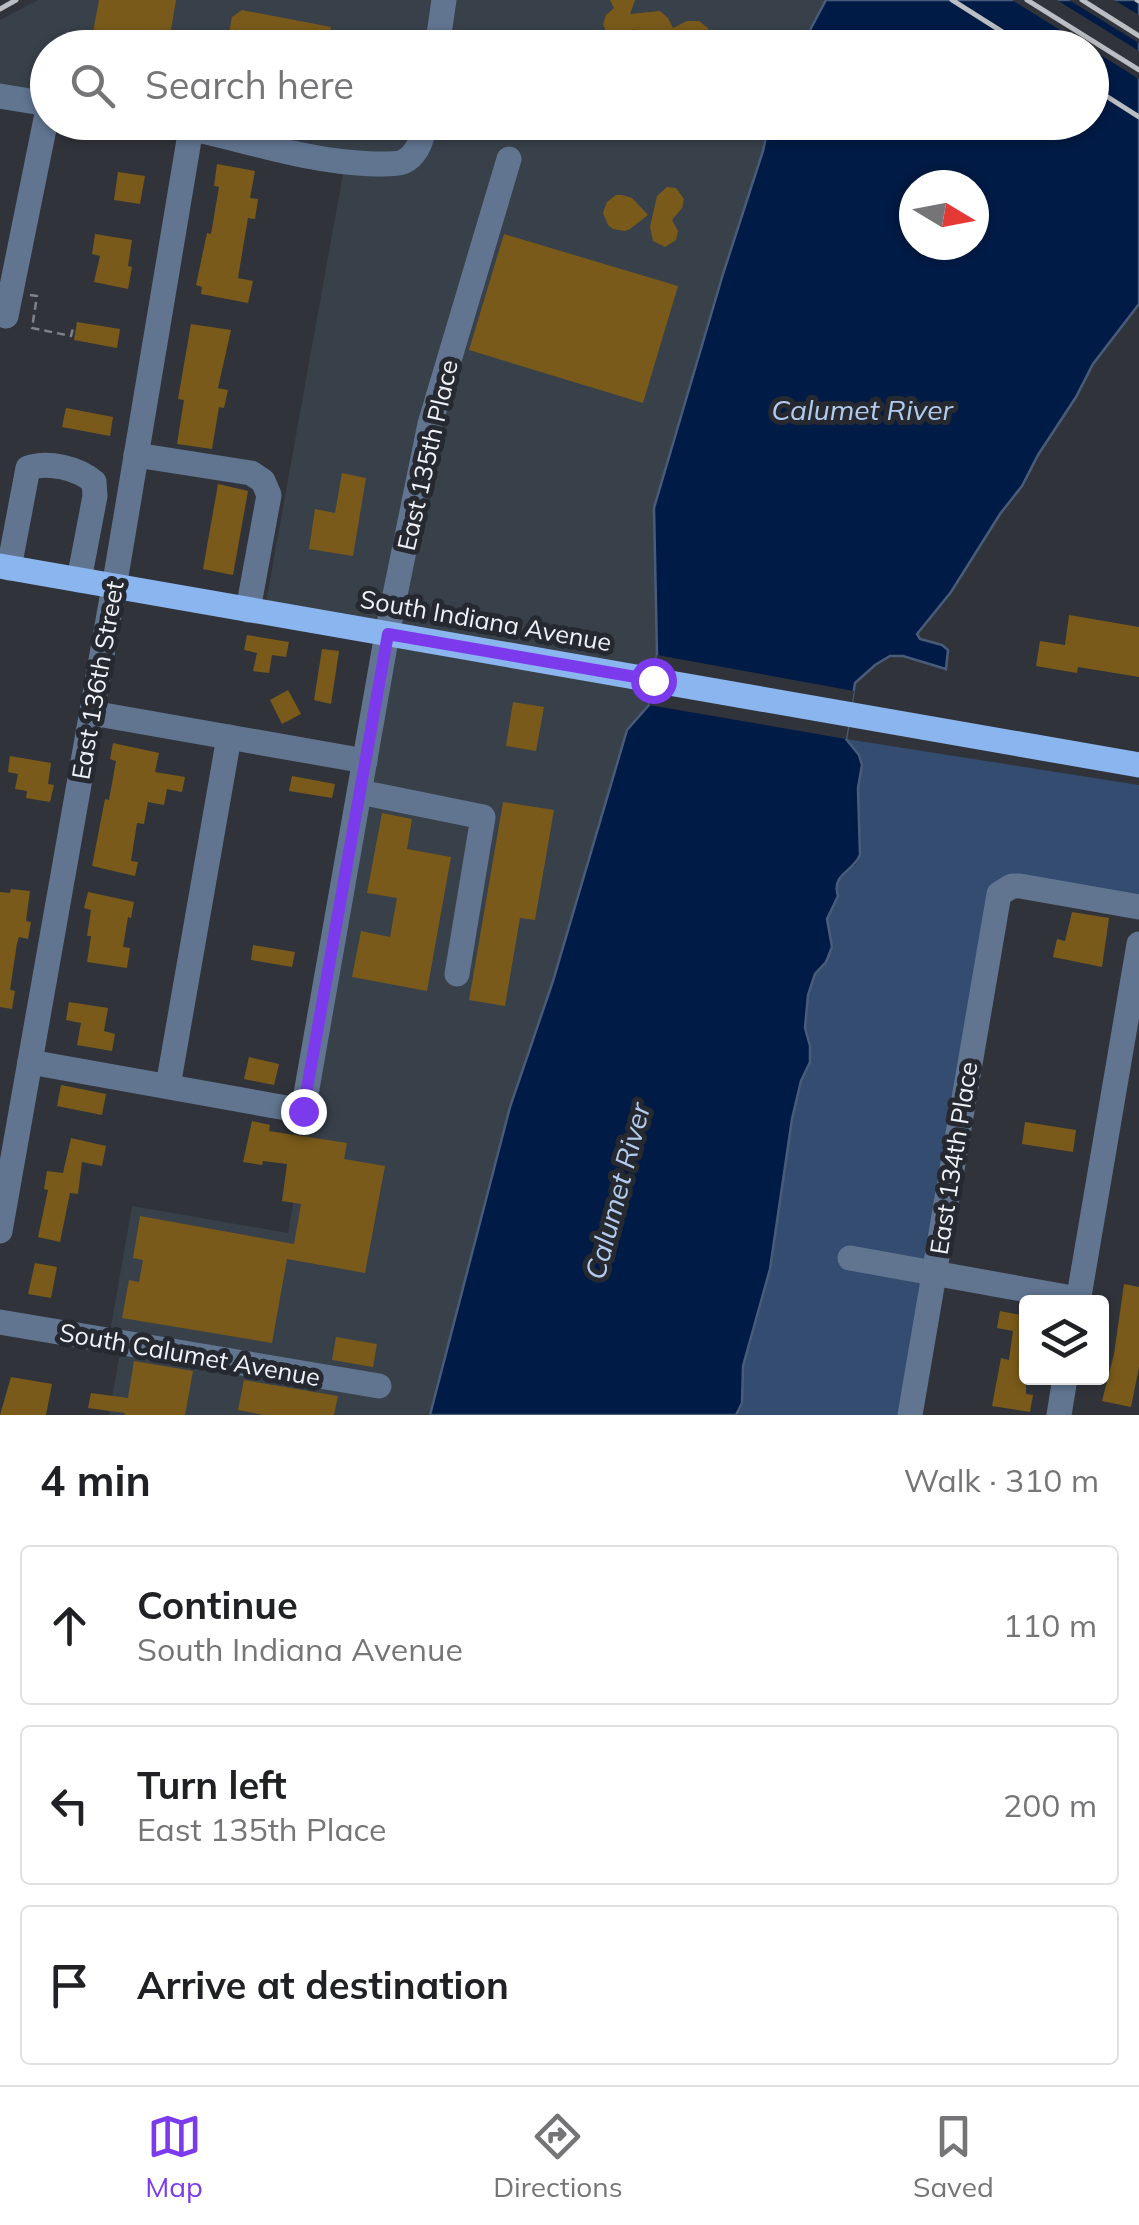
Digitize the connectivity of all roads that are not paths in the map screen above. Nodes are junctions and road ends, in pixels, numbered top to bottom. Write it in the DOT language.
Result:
graph roads {
  1 [pos="444,0"];
  2 [pos="439,30"];
  3 [pos="0,96"];
  4 [pos="30,103"];
  5 [pos="41,140"];
  6 [pos="189,140"];
  7 [pos="242,140"];
  8 [pos="421,140"];
  9 [pos="509,160"];
  10 [pos="6,316"];
  11 [pos="136,455"];
  12 [pos="4,567"];
  13 [pos="79,580"];
  14 [pos="114,586"];
  15 [pos="248,610"];
  16 [pos="388,634"];
  17 [pos="92,712"];
  18 [pos="229,737"];
  19 [pos="365,762"];
  20 [pos="1139,765"];
  21 [pos="360,792"];
  22 [pos="1139,907"];
  23 [pos="1139,944"];
  24 [pos="457,974"];
  25 [pos="30,1062"];
  26 [pos="168,1086"];
  27 [pos="1125,1100"];
  28 [pos="0,1231"];
  29 [pos="850,1258"];
  30 [pos="934,1273"];
  31 [pos="1051,1295"];
  32 [pos="1079,1295"];
  33 [pos="0,1322"];
  34 [pos="1064,1385"];
  35 [pos="379,1386"];
  36 [pos="910,1415"];
  37 [pos="1058,1415"];
  1 -- 2 [label="street"];
  3 -- 4 [label="street"];
  5 -- 10 [label="street"];
  6 -- 11 [label="street, East 136th Street"];
  7 -- 8 [label="street"];
  9 -- 16 [label="street, East 135th Place"];
  11 -- 14 [label="street, East 136th Street"];
  11 -- 15 [label="street"];
  12 -- 13 [label="main road, South Indiana Avenue"];
  12 -- 13 [label="street"];
  13 -- 14 [label="main road, South Indiana Avenue"];
  14 -- 15 [label="main road, South Indiana Avenue"];
  14 -- 17 [label="street, East 136th Street"];
  15 -- 16 [label="main road, South Indiana Avenue"];
  16 -- 19 [label="street, East 135th Place"];
  16 -- 20 [label="main road, South Indiana Avenue"];
  17 -- 18 [label="street"];
  17 -- 25 [label="street, East 136th Street"];
  18 -- 19 [label="street"];
  18 -- 26 [label="street"];
  19 -- 21 [label="street, East 135th Place"];
  21 -- 24 [label="street"];
  21 -- 26 [label="street, East 135th Place"];
  22 -- 30 [label="street, East 134th Place"];
  23 -- 27 [label="street"];
  25 -- 26 [label="street"];
  25 -- 28 [label="street, East 136th Street"];
  27 -- 32 [label="street"];
  29 -- 30 [label="street"];
  30 -- 31 [label="street"];
  30 -- 36 [label="street, East 134th Place"];
  33 -- 35 [label="street, South Calumet Avenue"];
  34 -- 37 [label="street"];
}
